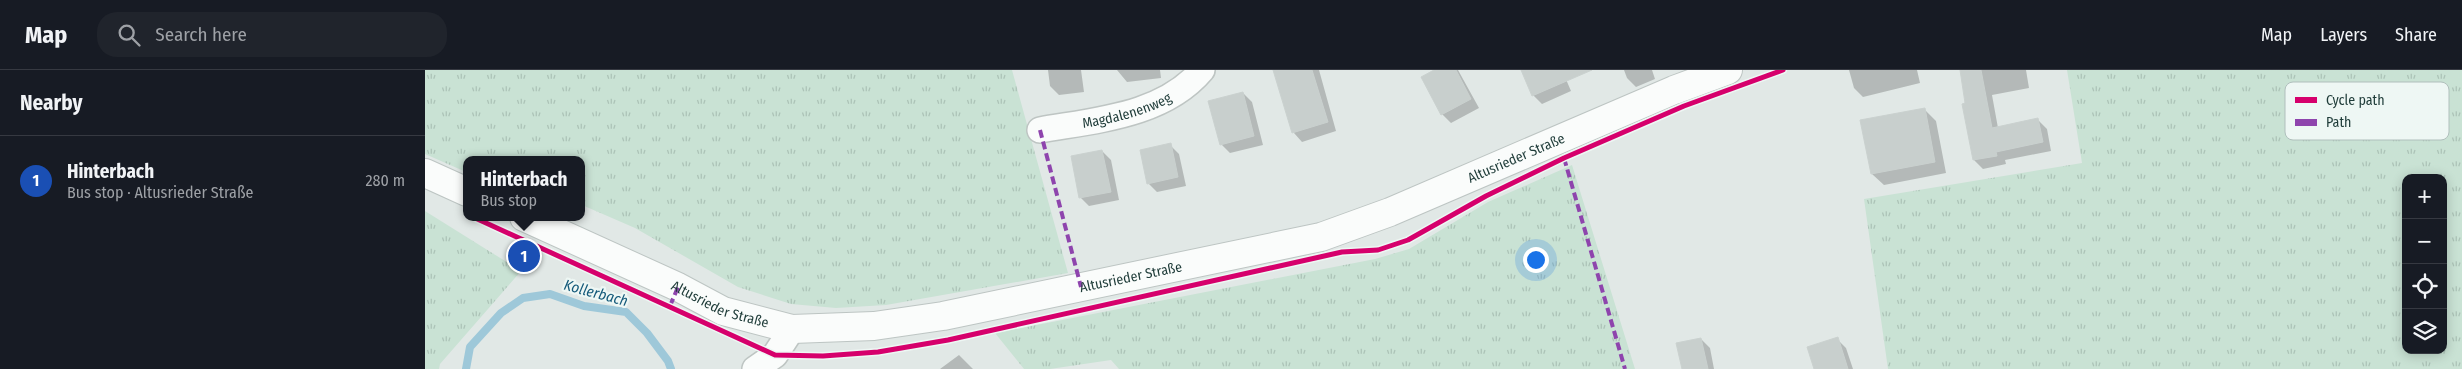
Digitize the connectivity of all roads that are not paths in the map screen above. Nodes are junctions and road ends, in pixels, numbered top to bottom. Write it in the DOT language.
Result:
graph roads {
  1 [pos="1202,70"];
  2 [pos="1728,70"];
  3 [pos="1040,130"];
  4 [pos="425,173"];
  5 [pos="463,190"];
  6 [pos="533,221"];
  7 [pos="792,329"];
  8 [pos="755,369"];
  1 -- 3 [label="street, Magdalenenweg"];
  2 -- 7 [label="main road, Altusrieder Straße"];
  4 -- 5 [label="main road"];
  6 -- 7 [label="main road, Altusrieder Straße"];
  7 -- 8 [label="street"];
}
